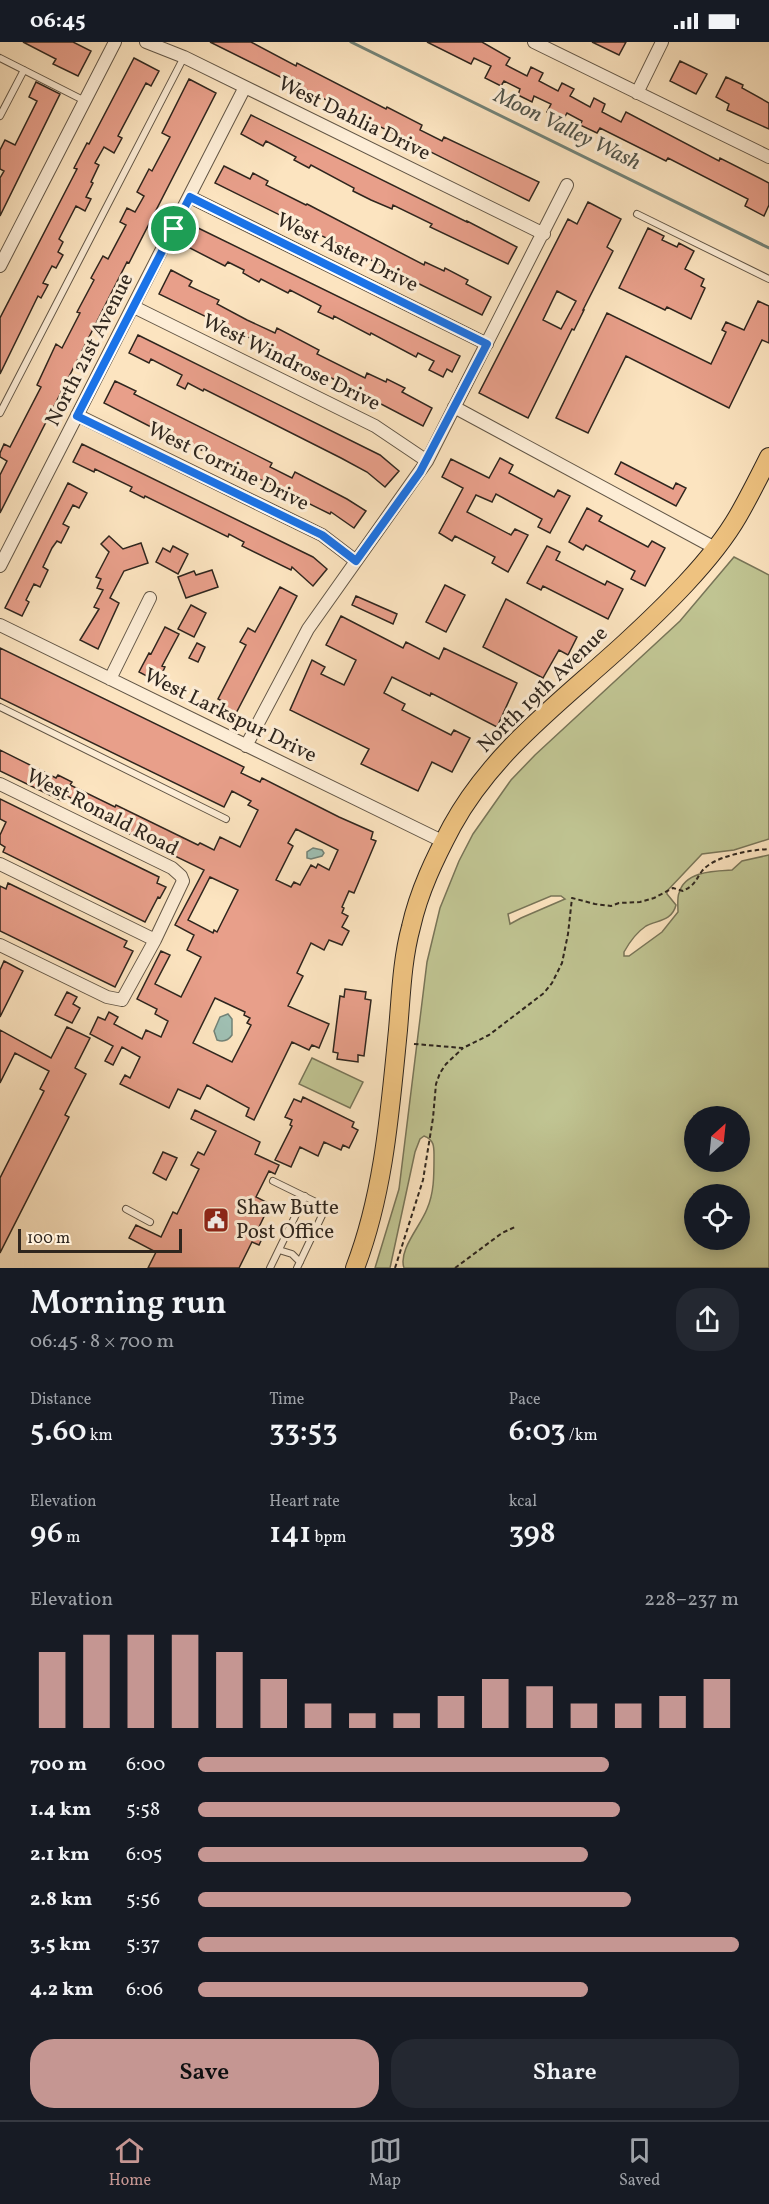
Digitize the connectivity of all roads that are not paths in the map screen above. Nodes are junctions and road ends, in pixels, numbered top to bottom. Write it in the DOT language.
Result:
graph roads {
  1 [pos="115,42"];
  2 [pos="146,42"];
  3 [pos="534,42"];
  4 [pos="662,42"];
  5 [pos="184,57"];
  6 [pos="0,58"];
  7 [pos="24,70"];
  8 [pos="245,87"];
  9 [pos="637,93"];
  10 [pos="85,101"];
  11 [pos="0,116"];
  12 [pos="769,157"];
  13 [pos="567,185"];
  14 [pos="190,197"];
  15 [pos="637,214"];
  16 [pos="544,234"];
  17 [pos="0,266"];
  18 [pos="769,279"];
  19 [pos="134,307"];
  20 [pos="487,344"];
  21 [pos="454,407"];
  22 [pos="0,413"];
  23 [pos="77,416"];
  24 [pos="769,457"];
  25 [pos="427,461"];
  26 [pos="715,548"];
  27 [pos="356,561"];
  28 [pos="0,566"];
  29 [pos="150,598"];
  30 [pos="0,625"];
  31 [pos="110,679"];
  32 [pos="0,707"];
  33 [pos="246,746"];
  34 [pos="0,784"];
  35 [pos="226,819"];
  36 [pos="444,842"];
  37 [pos="0,864"];
  38 [pos="155,940"];
  39 [pos="0,945"];
  40 [pos="273,1180"];
  41 [pos="305,1196"];
  42 [pos="126,1209"];
  43 [pos="150,1222"];
  44 [pos="279,1250"];
  45 [pos="298,1265"];
  46 [pos="270,1268"];
  47 [pos="355,1268"];
  1 -- 10 [label="street"];
  2 -- 5 [label="street, West Dahlia Drive"];
  3 -- 9 [label="street"];
  4 -- 9 [label="street"];
  5 -- 8 [label="street, West Dahlia Drive"];
  5 -- 22 [label="lane"];
  6 -- 7 [label="lane"];
  7 -- 10 [label="lane"];
  7 -- 11 [label="lane"];
  8 -- 14 [label="street, North 21st Avenue"];
  8 -- 16 [label="street, West Dahlia Drive"];
  9 -- 12 [label="street"];
  10 -- 17 [label="street"];
  13 -- 16 [label="street"];
  14 -- 19 [label="street, North 21st Avenue"];
  14 -- 20 [label="street, West Aster Drive"];
  15 -- 18 [label="lane"];
  16 -- 20 [label="street"];
  19 -- 23 [label="street, North 21st Avenue"];
  19 -- 25 [label="street, West Windrose Drive"];
  20 -- 21 [label="street"];
  21 -- 25 [label="street"];
  21 -- 26 [label="street"];
  23 -- 27 [label="street, West Corrine Drive"];
  23 -- 28 [label="street, North 21st Avenue"];
  24 -- 26 [label="main road, North 19th Avenue"];
  25 -- 27 [label="street"];
  26 -- 36 [label="main road, North 19th Avenue"];
  27 -- 33 [label="street"];
  29 -- 31 [label="street"];
  30 -- 31 [label="street, West Larkspur Drive"];
  31 -- 33 [label="street, West Larkspur Drive"];
  32 -- 35 [label="lane"];
  33 -- 36 [label="street, West Larkspur Drive"];
  34 -- 38 [label="street, West Ronald Road"];
  36 -- 47 [label="main road, North 19th Avenue"];
  37 -- 38 [label="street"];
  38 -- 39 [label="street"];
  40 -- 41 [label="lane"];
  41 -- 44 [label="lane"];
  41 -- 45 [label="lane"];
  42 -- 43 [label="lane"];
  44 -- 45 [label="lane"];
  44 -- 46 [label="lane"];
}
